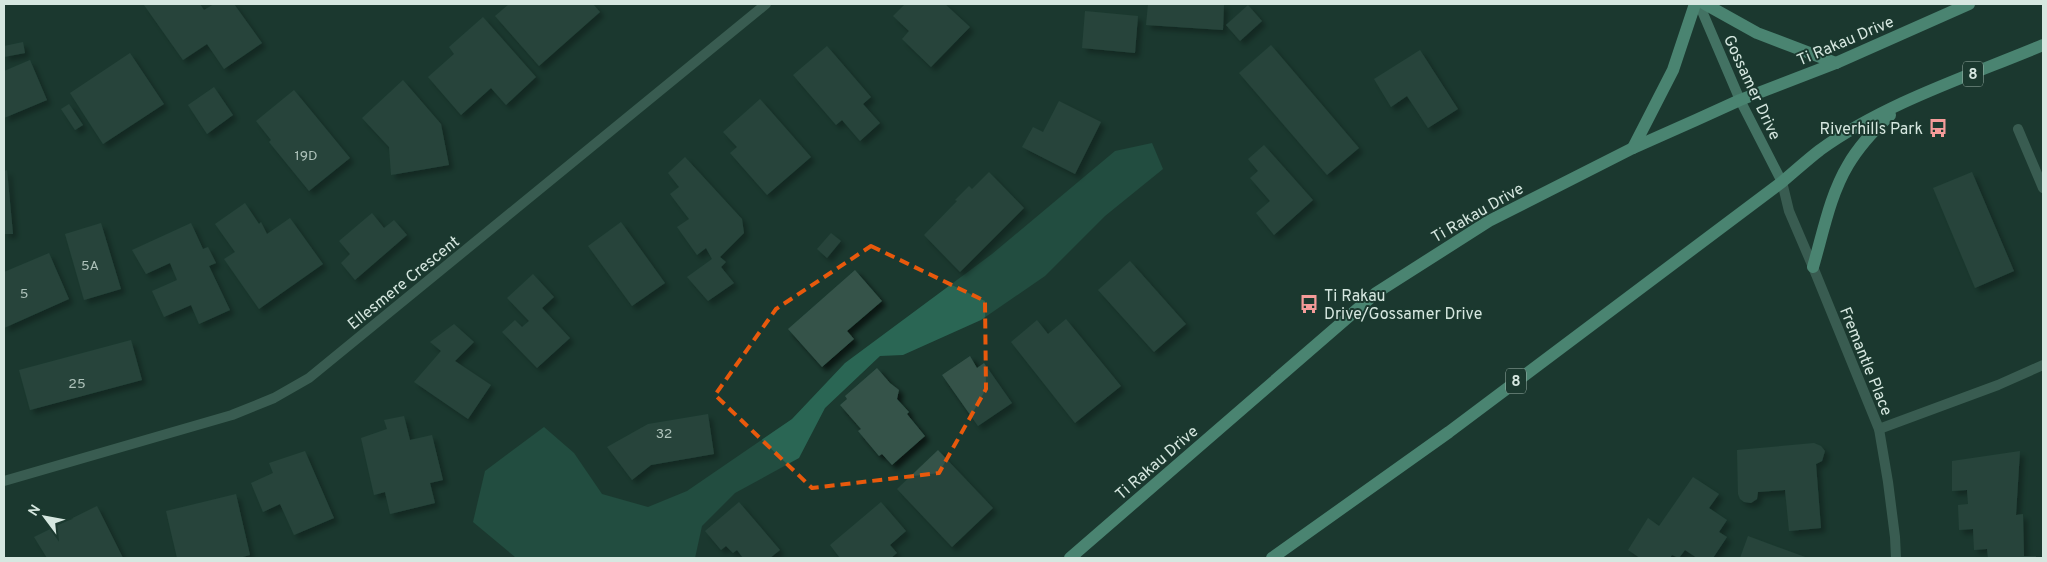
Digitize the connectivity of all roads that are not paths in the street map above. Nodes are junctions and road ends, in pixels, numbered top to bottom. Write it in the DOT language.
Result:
graph roads {
  1 [pos="766,4"];
  2 [pos="1697,4"];
  3 [pos="1705,4"];
  4 [pos="1969,4"];
  5 [pos="2043,45"];
  6 [pos="1836,63"];
  7 [pos="1740,100"];
  8 [pos="1903,103"];
  9 [pos="2018,129"];
  10 [pos="1633,148"];
  11 [pos="1782,182"];
  12 [pos="2043,188"];
  13 [pos="1814,267"];
  14 [pos="2043,366"];
  15 [pos="1879,429"];
  16 [pos="4,481"];
  17 [pos="1070,558"];
  18 [pos="1272,558"];
  19 [pos="1896,558"];
  1 -- 16 [label="street, Ellesmere Crescent"];
  2 -- 7 [label="main road, Gossamer Drive"];
  2 -- 10 [label="main road"];
  3 -- 6 [label="main road"];
  4 -- 6 [label="main road, Ti Rakau Drive"];
  5 -- 8 [label="main road, 8"];
  6 -- 7 [label="main road, Ti Rakau Drive"];
  7 -- 10 [label="main road, Ti Rakau Drive"];
  7 -- 11 [label="main road, Gossamer Drive"];
  8 -- 11 [label="main road, 8"];
  8 -- 13 [label="main road"];
  9 -- 12 [label="street"];
  10 -- 17 [label="main road, Ti Rakau Drive"];
  11 -- 13 [label="street, Fremantle Place"];
  11 -- 18 [label="main road, 8"];
  13 -- 15 [label="street, Fremantle Place"];
  14 -- 15 [label="street"];
  15 -- 19 [label="street, Fremantle Place"];
}
